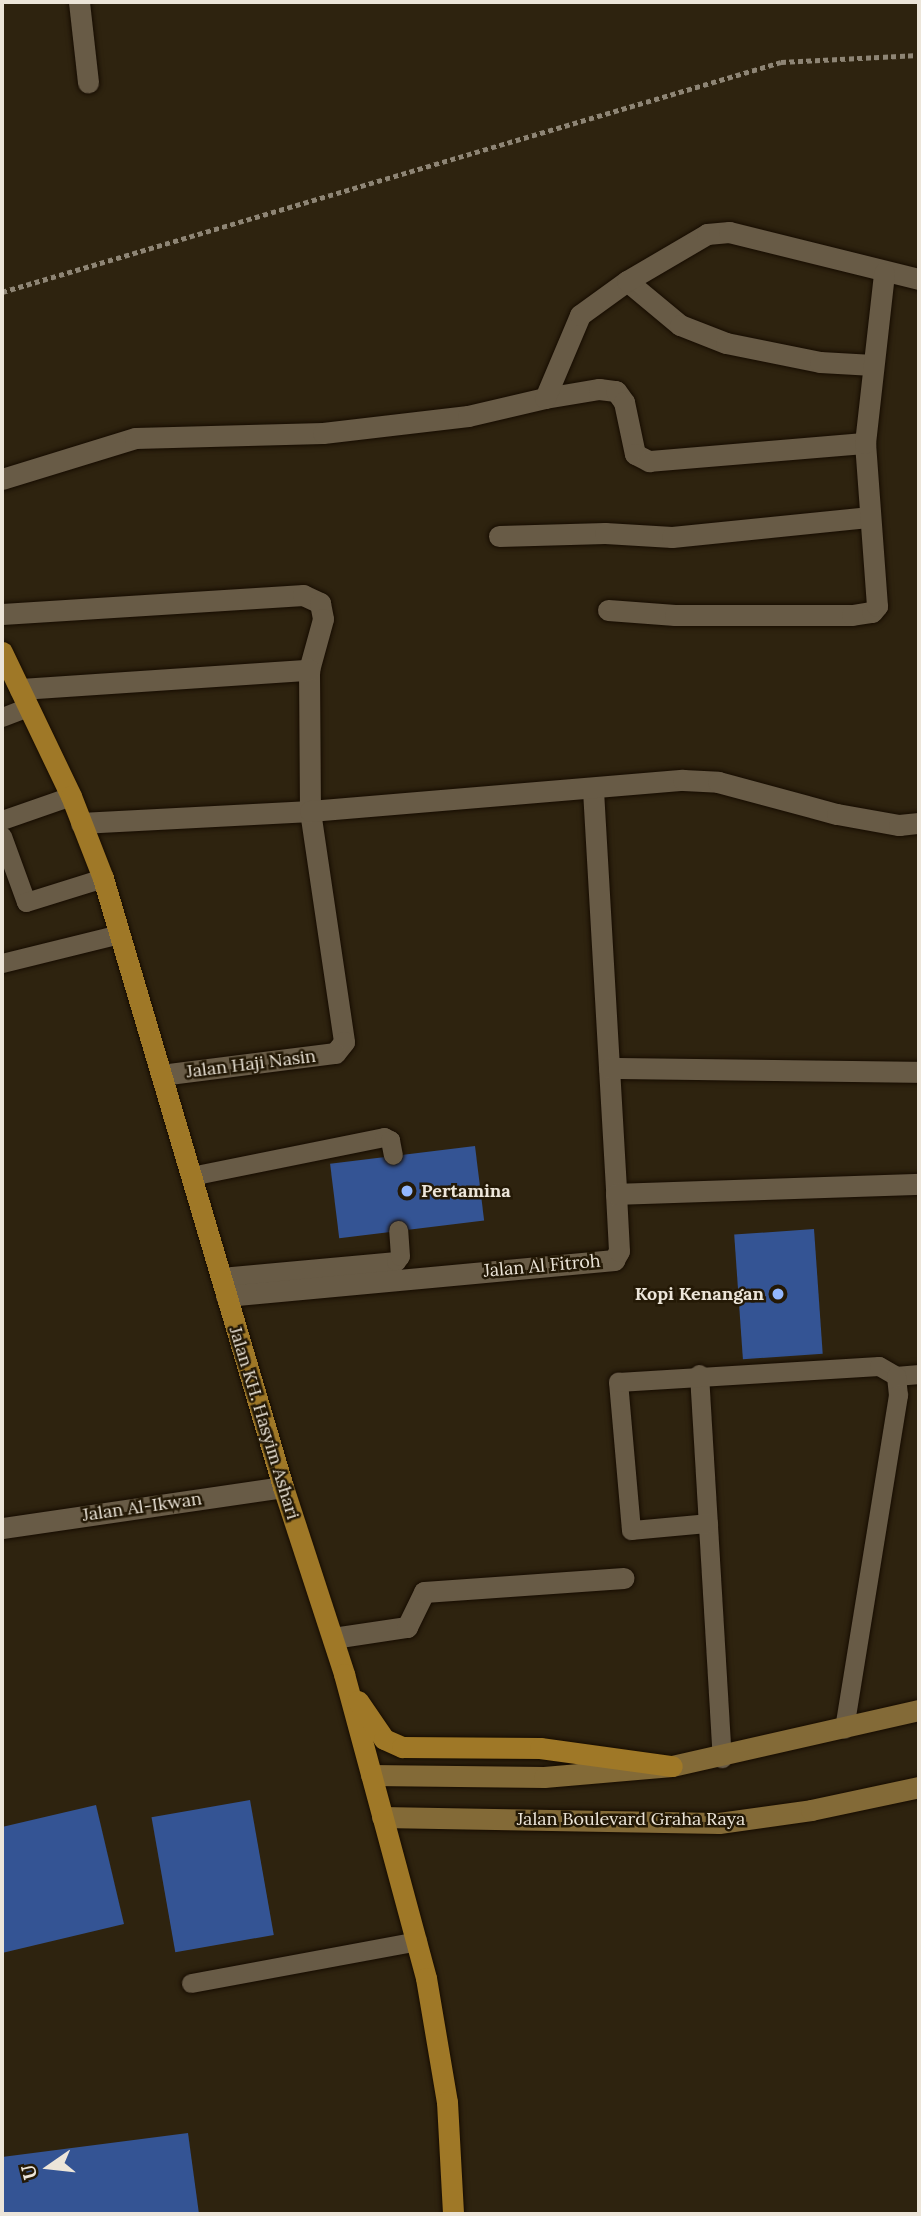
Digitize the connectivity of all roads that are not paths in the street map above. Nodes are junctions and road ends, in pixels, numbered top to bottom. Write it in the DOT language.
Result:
graph roads {
  1 [pos="79,2"];
  2 [pos="88,82"];
  3 [pos="884,273"];
  4 [pos="919,279"];
  5 [pos="627,281"];
  6 [pos="873,365"];
  7 [pos="545,398"];
  8 [pos="866,443"];
  9 [pos="2,479"];
  10 [pos="870,517"];
  11 [pos="499,536"];
  12 [pos="608,610"];
  13 [pos="2,614"];
  14 [pos="2,652"];
  15 [pos="309,670"];
  16 [pos="24,698"];
  17 [pos="2,717"];
  18 [pos="593,790"];
  19 [pos="71,796"];
  20 [pos="310,811"];
  21 [pos="2,820"];
  22 [pos="81,823"];
  23 [pos="919,823"];
  24 [pos="2,836"];
  25 [pos="103,878"];
  26 [pos="119,933"];
  27 [pos="2,963"];
  28 [pos="609,1068"];
  29 [pos="919,1072"];
  30 [pos="161,1075"];
  31 [pos="393,1155"];
  32 [pos="191,1176"];
  33 [pos="919,1184"];
  34 [pos="615,1194"];
  35 [pos="398,1230"];
  36 [pos="223,1287"];
  37 [pos="699,1374"];
  38 [pos="919,1374"];
  39 [pos="896,1376"];
  40 [pos="283,1487"];
  41 [pos="708,1523"];
  42 [pos="2,1528"];
  43 [pos="624,1578"];
  44 [pos="333,1638"];
  45 [pos="344,1674"];
  46 [pos="919,1710"];
  47 [pos="844,1729"];
  48 [pos="722,1758"];
  49 [pos="672,1766"];
  50 [pos="371,1775"];
  51 [pos="919,1787"];
  52 [pos="382,1817"];
  53 [pos="417,1941"];
  54 [pos="191,1983"];
  55 [pos="453,2214"];
  1 -- 2 [label="street"];
  3 -- 4 [label="street"];
  3 -- 5 [label="street"];
  3 -- 6 [label="street"];
  5 -- 6 [label="street"];
  5 -- 7 [label="street"];
  6 -- 8 [label="street"];
  7 -- 8 [label="street"];
  7 -- 9 [label="street"];
  8 -- 10 [label="street"];
  10 -- 11 [label="street"];
  10 -- 12 [label="street"];
  13 -- 15 [label="street"];
  14 -- 16 [label="main road, Jalan KH. Hasyim Ashari"];
  15 -- 16 [label="street"];
  15 -- 20 [label="street"];
  16 -- 17 [label="lane"];
  16 -- 19 [label="main road, Jalan KH. Hasyim Ashari"];
  18 -- 20 [label="street"];
  18 -- 23 [label="street"];
  18 -- 28 [label="street"];
  19 -- 21 [label="lane"];
  19 -- 22 [label="main road, Jalan KH. Hasyim Ashari"];
  20 -- 22 [label="street"];
  20 -- 30 [label="street, Jalan Haji Nasin"];
  22 -- 25 [label="main road, Jalan KH. Hasyim Ashari"];
  24 -- 25 [label="lane"];
  25 -- 26 [label="main road, Jalan KH. Hasyim Ashari"];
  26 -- 27 [label="lane"];
  26 -- 30 [label="main road, Jalan KH. Hasyim Ashari"];
  28 -- 29 [label="street"];
  28 -- 34 [label="street"];
  30 -- 32 [label="main road, Jalan KH. Hasyim Ashari"];
  31 -- 32 [label="lane"];
  32 -- 36 [label="main road, Jalan KH. Hasyim Ashari"];
  33 -- 34 [label="street"];
  34 -- 36 [label="street, Jalan Al Fitroh"];
  35 -- 36 [label="lane"];
  36 -- 40 [label="main road, Jalan KH. Hasyim Ashari"];
  37 -- 39 [label="lane"];
  37 -- 41 [label="lane"];
  37 -- 41 [label="lane"];
  38 -- 39 [label="lane"];
  39 -- 47 [label="lane"];
  40 -- 42 [label="street, Jalan Al-Ikwan"];
  40 -- 44 [label="main road, Jalan KH. Hasyim Ashari"];
  41 -- 48 [label="lane"];
  43 -- 44 [label="street"];
  44 -- 45 [label="main road, Jalan KH. Hasyim Ashari"];
  45 -- 49 [label="main road"];
  45 -- 50 [label="main road, Jalan KH. Hasyim Ashari"];
  46 -- 47 [label="main road"];
  47 -- 48 [label="main road"];
  48 -- 49 [label="main road"];
  49 -- 50 [label="main road"];
  50 -- 52 [label="main road, Jalan KH. Hasyim Ashari"];
  51 -- 52 [label="main road, Jalan Boulevard Graha Raya"];
  52 -- 53 [label="main road, Jalan KH. Hasyim Ashari"];
  53 -- 54 [label="lane"];
  53 -- 55 [label="main road, Jalan KH. Hasyim Ashari"];
}
